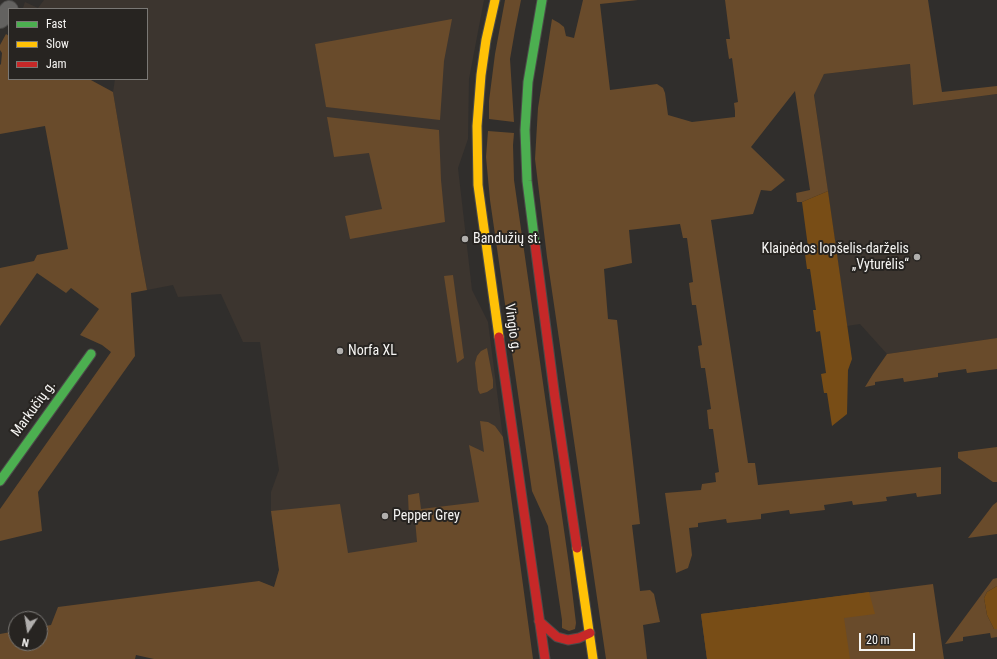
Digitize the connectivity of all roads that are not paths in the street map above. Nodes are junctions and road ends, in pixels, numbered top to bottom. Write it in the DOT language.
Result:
graph roads {
  1 [pos="16,0"];
  2 [pos="495,0"];
  3 [pos="541,1"];
  4 [pos="10,8"];
  5 [pos="91,354"];
  6 [pos="0,481"];
  7 [pos="539,621"];
  8 [pos="590,633"];
  9 [pos="545,659"];
  10 [pos="593,659"];
  1 -- 4 [label="street"];
  2 -- 7 [label="main road, Vingio g."];
  3 -- 8 [label="main road"];
  5 -- 6 [label="main road, Markučių g."];
  7 -- 8 [label="main road"];
  7 -- 9 [label="main road, Vingio g."];
  8 -- 10 [label="main road"];
}
